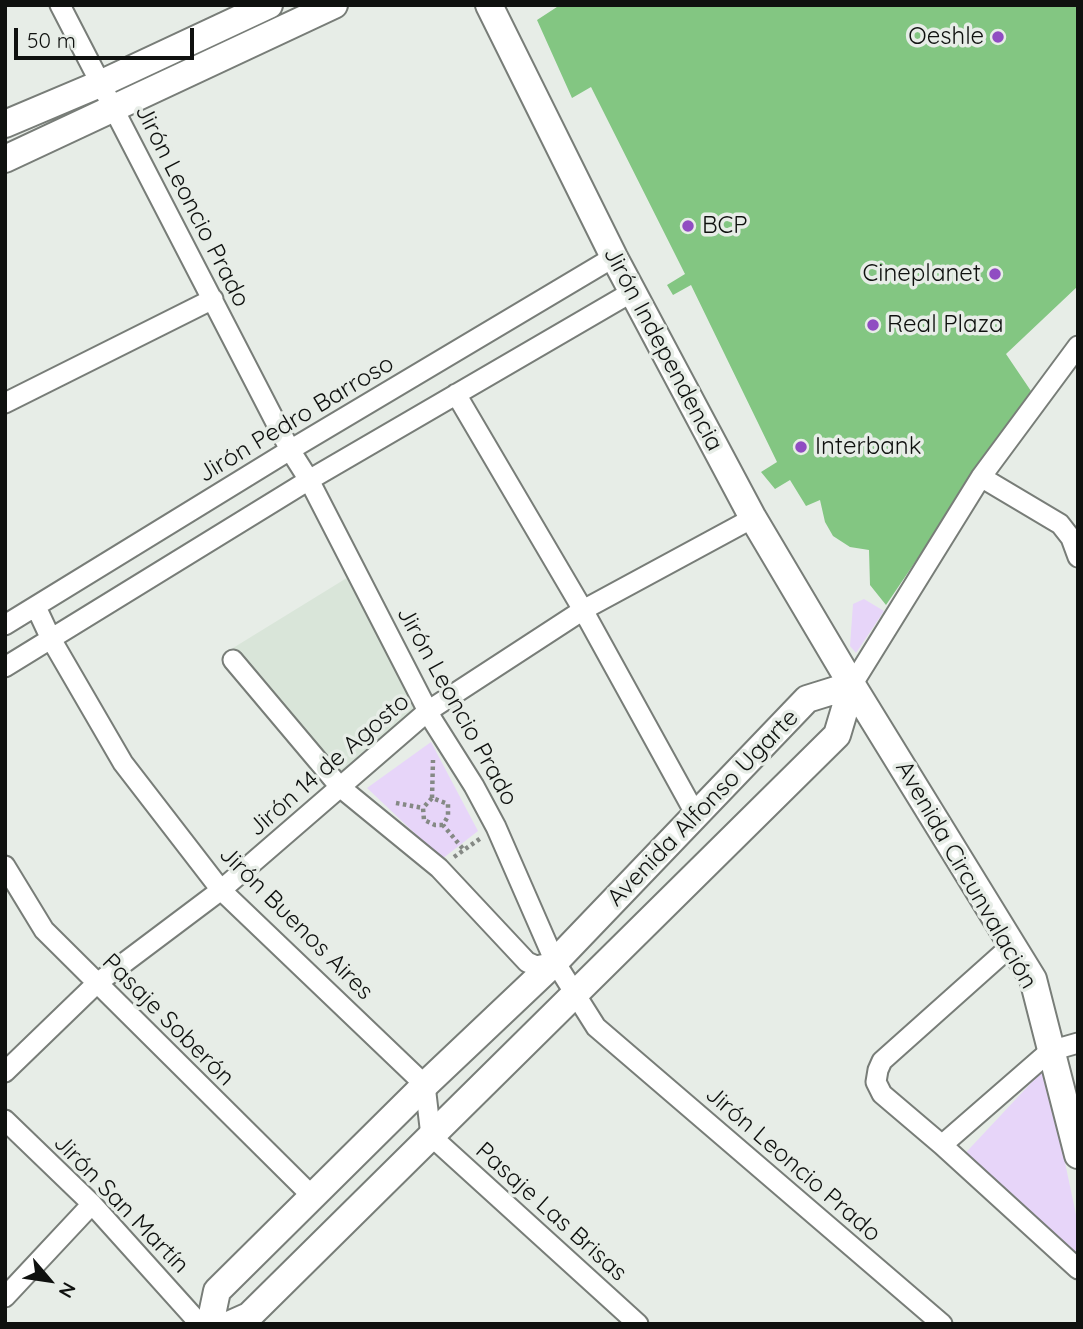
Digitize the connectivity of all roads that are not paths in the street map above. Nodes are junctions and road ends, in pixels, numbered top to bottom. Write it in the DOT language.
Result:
graph roads {
  1 [pos="60,5"];
  2 [pos="269,5"];
  3 [pos="334,5"];
  4 [pos="489,5"];
  5 [pos="103,83"];
  6 [pos="115,109"];
  7 [pos="5,124"];
  8 [pos="5,159"];
  9 [pos="614,257"];
  10 [pos="632,292"];
  11 [pos="213,299"];
  12 [pos="1078,346"];
  13 [pos="456,394"];
  14 [pos="5,403"];
  15 [pos="290,450"];
  16 [pos="981,477"];
  17 [pos="309,480"];
  18 [pos="753,518"];
  19 [pos="1078,557"];
  20 [pos="36,607"];
  21 [pos="583,610"];
  22 [pos="5,625"];
  23 [pos="51,639"];
  24 [pos="233,660"];
  25 [pos="5,667"];
  26 [pos="852,685"];
  27 [pos="428,711"];
  28 [pos="340,787"];
  29 [pos="696,815"];
  30 [pos="5,866"];
  31 [pos="221,890"];
  32 [pos="1012,945"];
  33 [pos="555,962"];
  34 [pos="96,985"];
  35 [pos="575,994"];
  36 [pos="1078,1043"];
  37 [pos="1050,1051"];
  38 [pos="5,1072"];
  39 [pos="425,1085"];
  40 [pos="5,1120"];
  41 [pos="431,1136"];
  42 [pos="942,1145"];
  43 [pos="1078,1155"];
  44 [pos="313,1197"];
  45 [pos="92,1203"];
  46 [pos="1078,1269"];
  47 [pos="5,1297"];
  48 [pos="200,1324"];
  49 [pos="210,1324"];
  50 [pos="231,1324"];
  51 [pos="638,1324"];
  52 [pos="942,1324"];
  1 -- 5 [label="street, Jirón Leoncio Prado"];
  2 -- 5 [label="main road"];
  3 -- 6 [label="main road"];
  4 -- 9 [label="main road, Jirón Independencia"];
  5 -- 6 [label="street, Jirón Leoncio Prado"];
  5 -- 7 [label="main road"];
  6 -- 8 [label="main road"];
  6 -- 11 [label="street, Jirón Leoncio Prado"];
  9 -- 10 [label="main road, Jirón Independencia"];
  9 -- 15 [label="street, Jirón Pedro Barroso"];
  10 -- 13 [label="street"];
  10 -- 18 [label="main road, Jirón Independencia"];
  11 -- 14 [label="street"];
  11 -- 15 [label="street, Jirón Leoncio Prado"];
  12 -- 16 [label="street"];
  13 -- 17 [label="street"];
  13 -- 21 [label="street"];
  15 -- 17 [label="street, Jirón Leoncio Prado"];
  15 -- 20 [label="street, Jirón Pedro Barroso"];
  16 -- 19 [label="street"];
  16 -- 26 [label="street"];
  17 -- 23 [label="street"];
  17 -- 27 [label="street, Jirón Leoncio Prado"];
  18 -- 21 [label="street, Jirón 14 de Agosto"];
  18 -- 26 [label="main road, Jirón Independencia"];
  20 -- 22 [label="street, Jirón Pedro Barroso"];
  20 -- 23 [label="street, Jirón Buenos Aires"];
  21 -- 27 [label="street, Jirón 14 de Agosto"];
  21 -- 29 [label="street"];
  23 -- 25 [label="street"];
  23 -- 31 [label="street, Jirón Buenos Aires"];
  24 -- 28 [label="street"];
  26 -- 29 [label="main road, Avenida Alfonso Ugarte"];
  26 -- 32 [label="main road, Avenida Circunvalación"];
  26 -- 35 [label="main road, Avenida Alfonso Ugarte"];
  27 -- 28 [label="street, Jirón 14 de Agosto"];
  27 -- 33 [label="street, Jirón Leoncio Prado"];
  28 -- 31 [label="street, Jirón 14 de Agosto"];
  28 -- 33 [label="street"];
  29 -- 33 [label="main road, Avenida Alfonso Ugarte"];
  30 -- 34 [label="street, Pasaje Soberón"];
  31 -- 34 [label="street, Jirón 14 de Agosto"];
  31 -- 39 [label="street, Jirón Buenos Aires"];
  32 -- 37 [label="main road, Avenida Circunvalación"];
  32 -- 42 [label="street"];
  33 -- 35 [label="street, Jirón Leoncio Prado"];
  33 -- 39 [label="main road, Avenida Alfonso Ugarte"];
  34 -- 38 [label="street, Jirón 14 de Agosto"];
  34 -- 44 [label="street, Pasaje Soberón"];
  35 -- 41 [label="main road, Avenida Alfonso Ugarte"];
  35 -- 52 [label="street, Jirón Leoncio Prado"];
  36 -- 37 [label="street"];
  37 -- 42 [label="street"];
  37 -- 43 [label="main road, Avenida Circunvalación"];
  39 -- 41 [label="street"];
  39 -- 44 [label="main road, Avenida Alfonso Ugarte"];
  40 -- 45 [label="street, Jirón San Martín"];
  41 -- 50 [label="main road, Avenida Alfonso Ugarte"];
  41 -- 51 [label="street, Pasaje Las Brisas"];
  42 -- 46 [label="street"];
  44 -- 49 [label="main road, Avenida Alfonso Ugarte"];
  45 -- 47 [label="street"];
  45 -- 48 [label="street, Jirón San Martín"];
}
